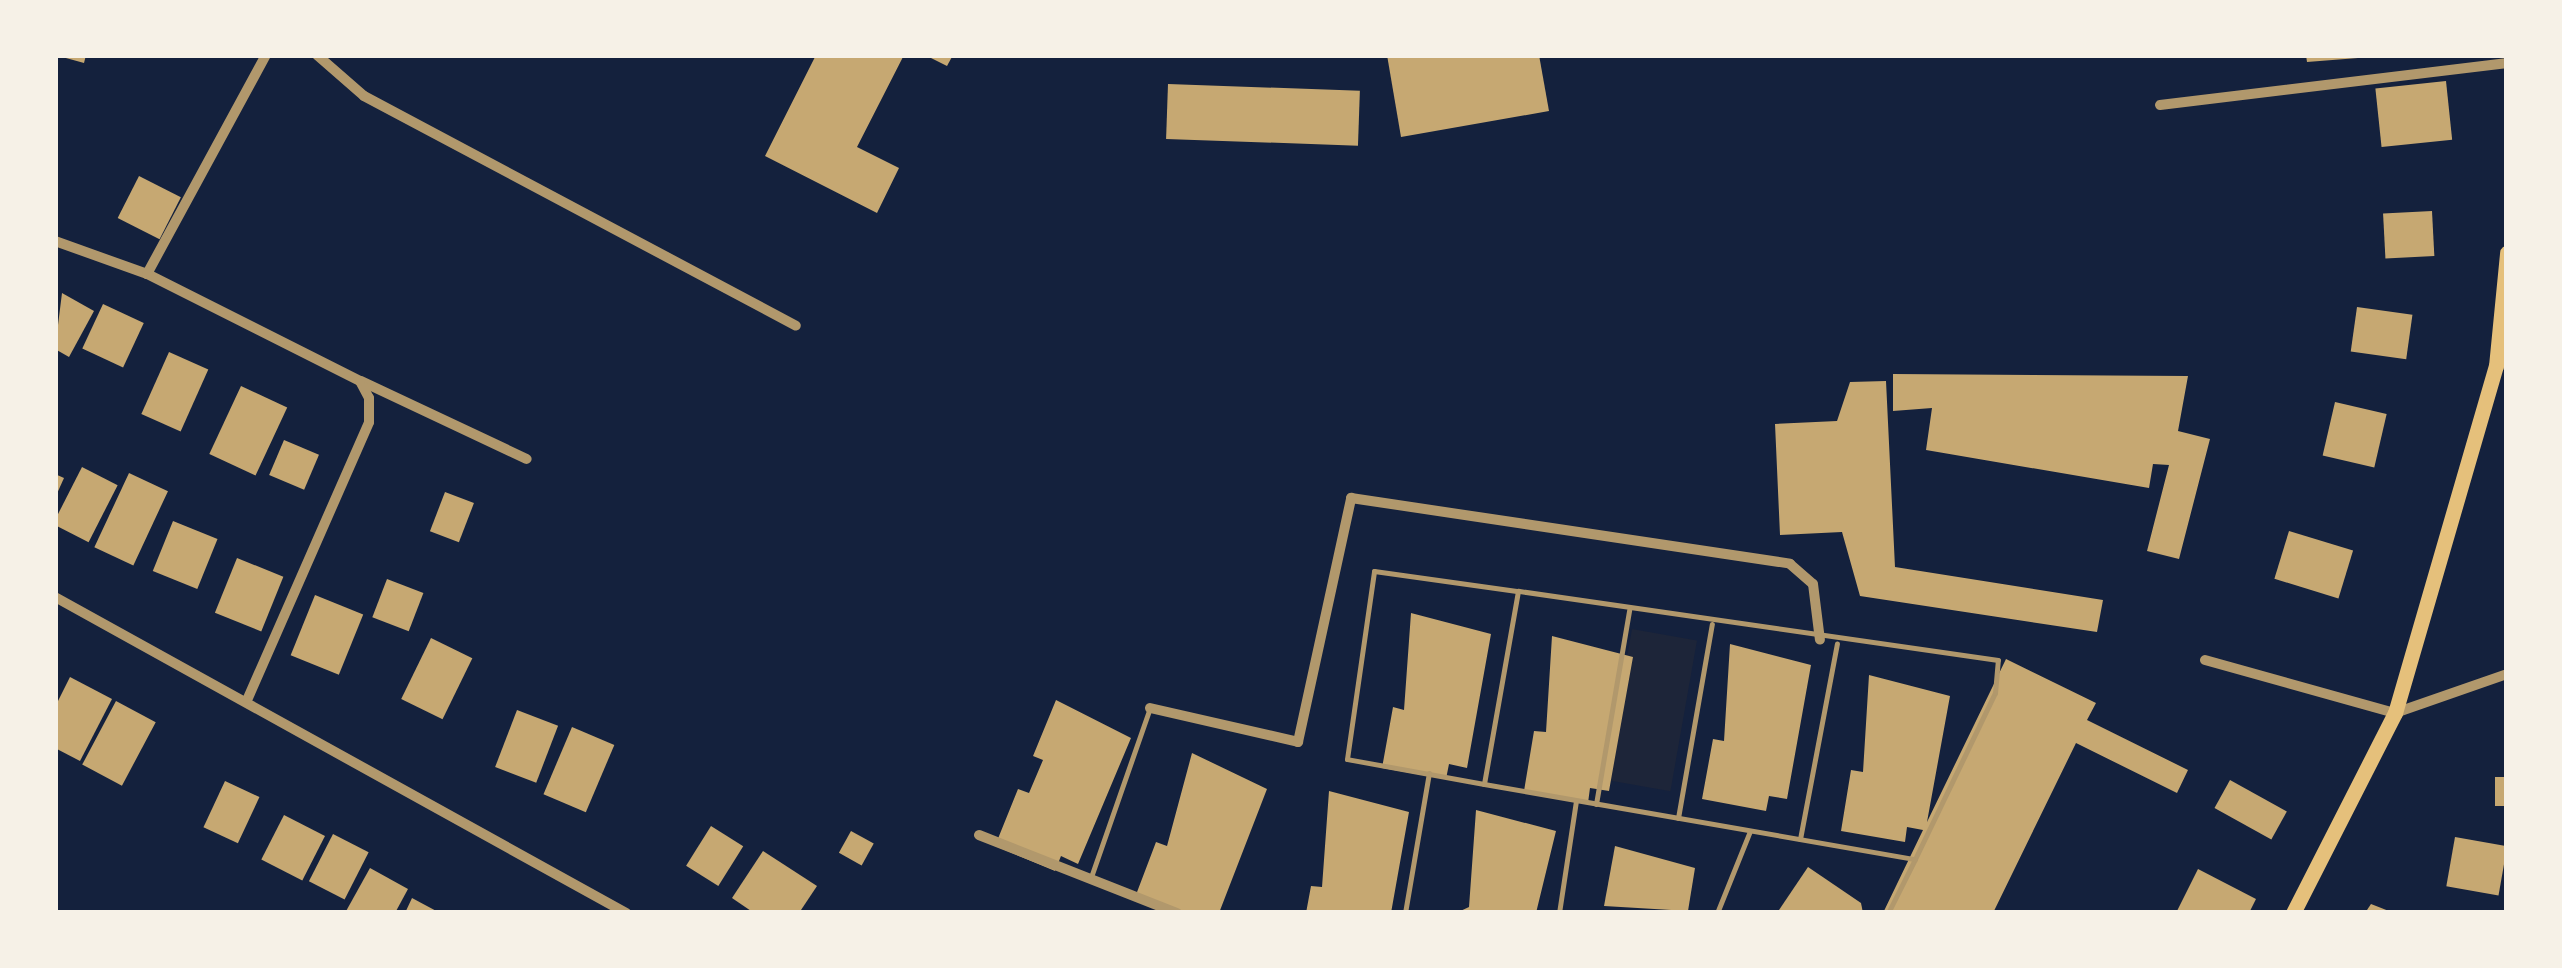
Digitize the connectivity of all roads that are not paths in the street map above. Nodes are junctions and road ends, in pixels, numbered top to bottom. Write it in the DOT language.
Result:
graph roads {
  1 [pos="266,55"];
  2 [pos="317,55"];
  3 [pos="2507,63"];
  4 [pos="2160,105"];
  5 [pos="55,241"];
  6 [pos="2507,254"];
  7 [pos="147,274"];
  8 [pos="796,326"];
  9 [pos="360,380"];
  10 [pos="527,458"];
  11 [pos="1518,592"];
  12 [pos="55,596"];
  13 [pos="1630,610"];
  14 [pos="1712,623"];
  15 [pos="1820,640"];
  16 [pos="1837,643"];
  17 [pos="2205,660"];
  18 [pos="2507,674"];
  19 [pos="248,698"];
  20 [pos="1150,708"];
  21 [pos="2396,713"];
  22 [pos="1429,773"];
  23 [pos="1484,784"];
  24 [pos="1576,800"];
  25 [pos="1596,804"];
  26 [pos="1678,818"];
  27 [pos="1750,831"];
  28 [pos="979,836"];
  29 [pos="1800,839"];
  30 [pos="1915,859"];
  31 [pos="1090,880"];
  32 [pos="626,913"];
  33 [pos="1177,913"];
  34 [pos="1405,913"];
  35 [pos="1559,913"];
  36 [pos="1717,913"];
  37 [pos="1888,913"];
  38 [pos="2294,913"];
  1 -- 7 [label="street"];
  2 -- 8 [label="street"];
  3 -- 4 [label="street"];
  5 -- 7 [label="street"];
  6 -- 21 [label="main road"];
  7 -- 9 [label="street"];
  9 -- 10 [label="street"];
  9 -- 19 [label="street"];
  11 -- 13 [label="lane"];
  11 -- 22 [label="lane"];
  11 -- 23 [label="lane"];
  12 -- 19 [label="street"];
  13 -- 14 [label="lane"];
  13 -- 25 [label="lane"];
  14 -- 15 [label="lane"];
  14 -- 26 [label="lane"];
  15 -- 16 [label="lane"];
  15 -- 20 [label="street"];
  16 -- 29 [label="lane"];
  16 -- 30 [label="lane"];
  17 -- 21 [label="street"];
  18 -- 21 [label="street"];
  19 -- 32 [label="street"];
  20 -- 31 [label="lane"];
  21 -- 38 [label="main road"];
  22 -- 23 [label="lane"];
  22 -- 34 [label="lane"];
  23 -- 24 [label="lane"];
  24 -- 25 [label="lane"];
  24 -- 35 [label="lane"];
  25 -- 26 [label="lane"];
  26 -- 27 [label="lane"];
  27 -- 29 [label="lane"];
  27 -- 36 [label="lane"];
  28 -- 31 [label="street"];
  29 -- 30 [label="lane"];
  30 -- 37 [label="lane"];
  31 -- 33 [label="street"];
}
